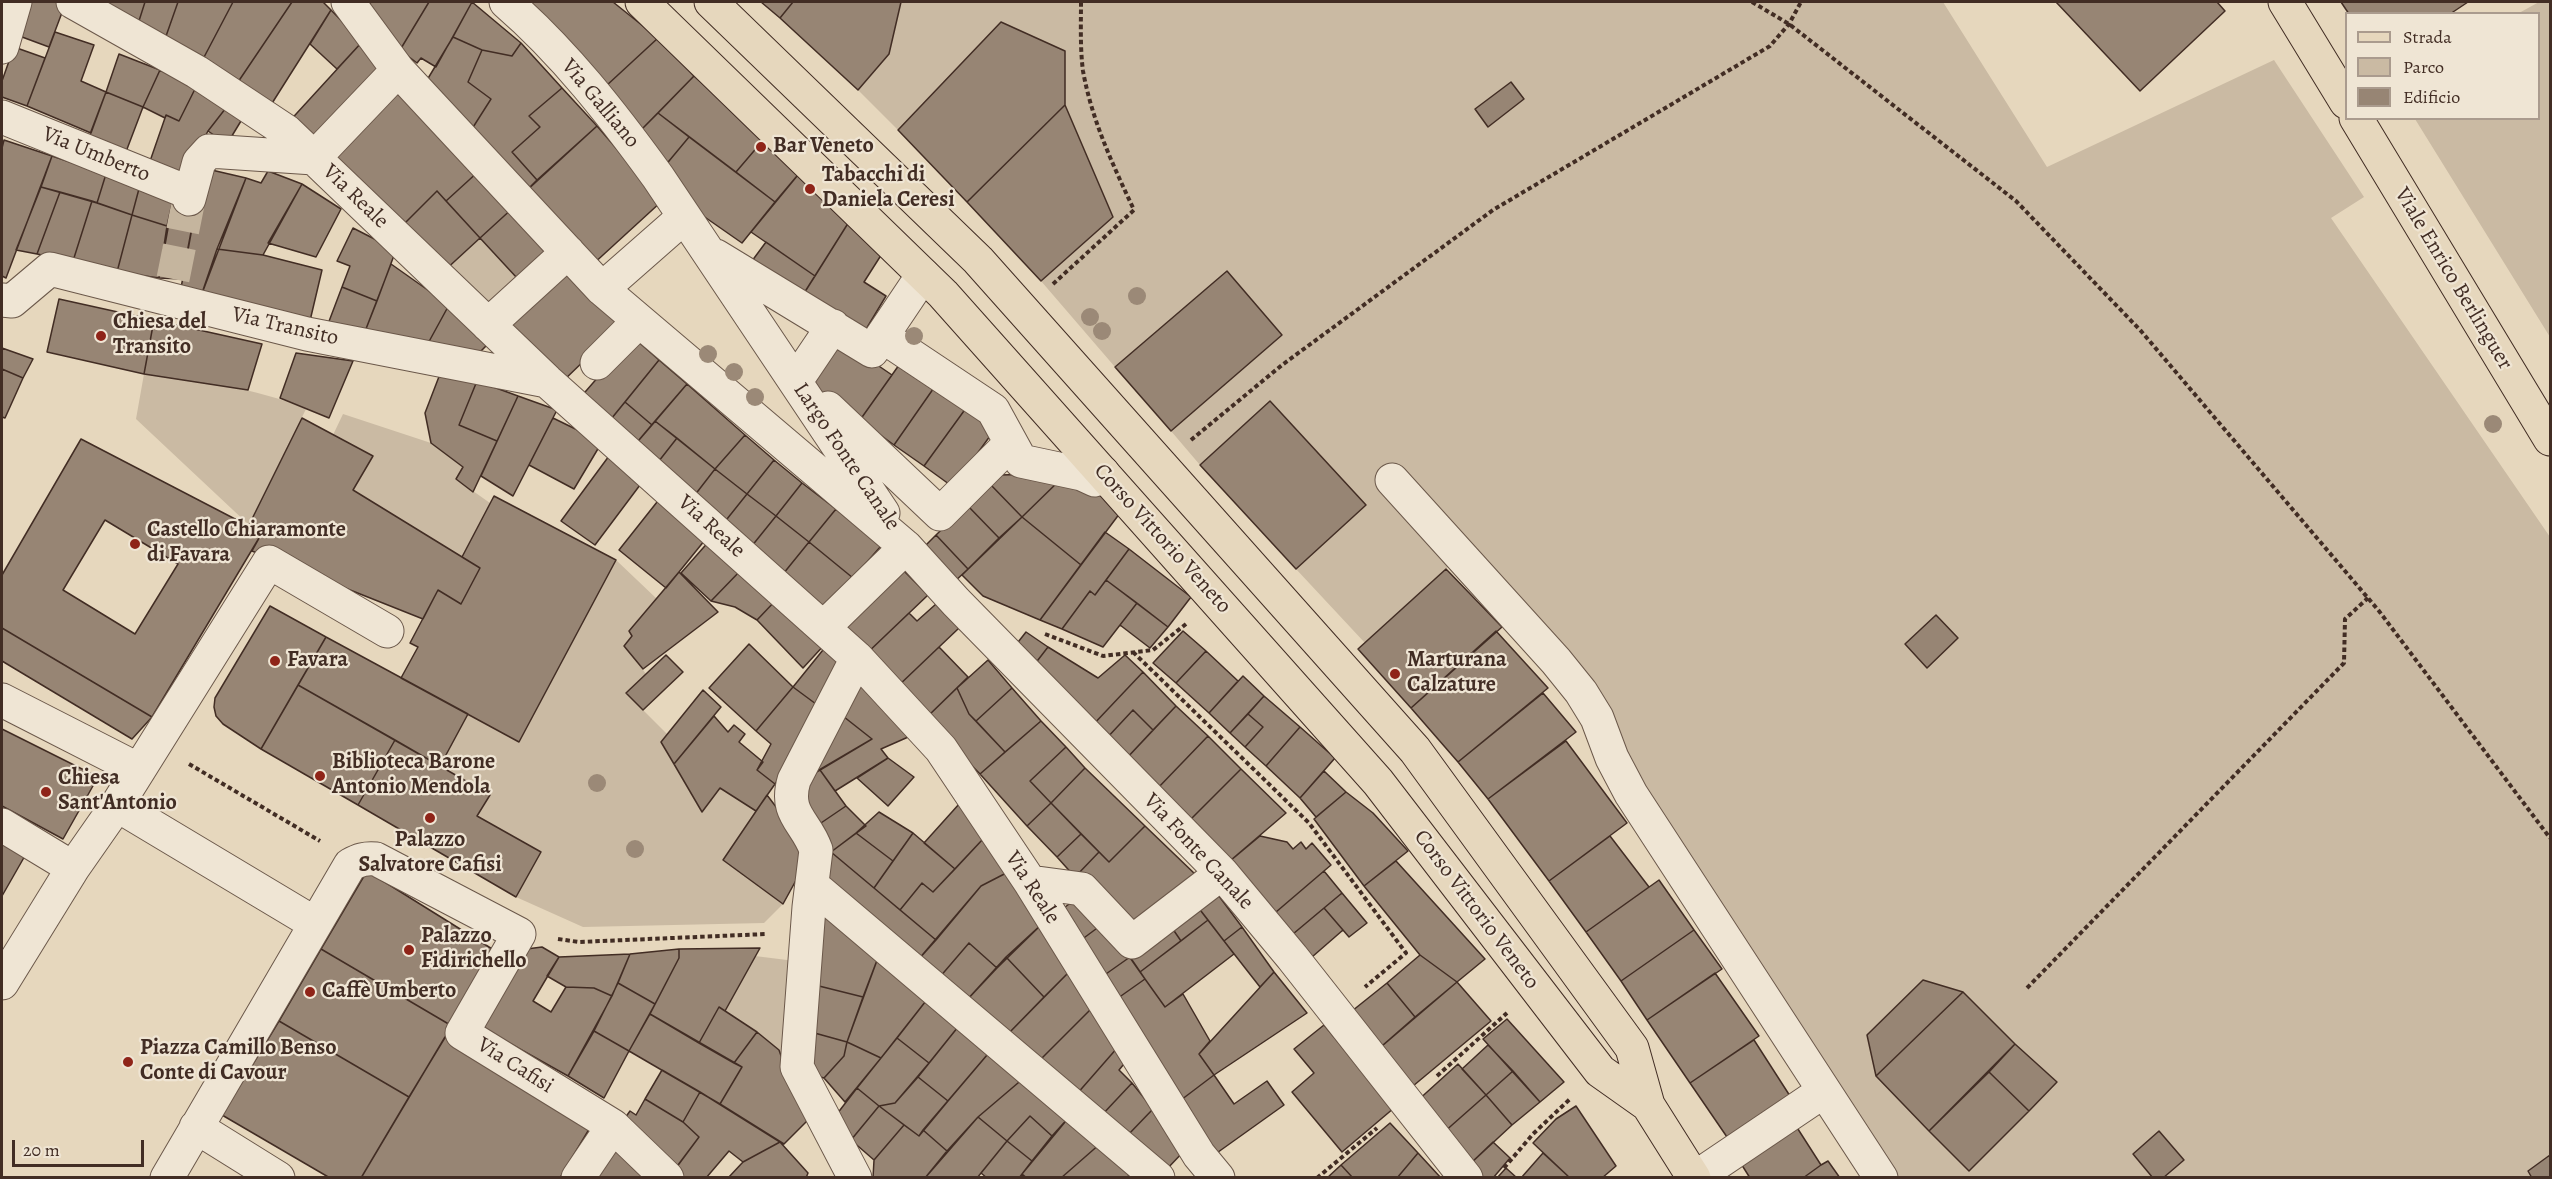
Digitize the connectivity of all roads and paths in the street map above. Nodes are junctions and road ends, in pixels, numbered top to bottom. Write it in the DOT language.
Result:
graph roads {
  1 [pos="15,2"];
  2 [pos="73,2"];
  3 [pos="348,2"];
  4 [pos="506,2"];
  5 [pos="642,2"];
  6 [pos="711,2"];
  7 [pos="1081,2"];
  8 [pos="1752,2"];
  9 [pos="1801,2"];
  10 [pos="2285,2"];
  11 [pos="1789,24"];
  12 [pos="2,46"];
  13 [pos="398,70"];
  14 [pos="2345,100"];
  15 [pos="2,117"];
  16 [pos="2357,120"];
  17 [pos="314,158"];
  18 [pos="684,216"];
  19 [pos="706,251"];
  20 [pos="568,252"];
  21 [pos="923,275"];
  22 [pos="602,289"];
  23 [pos="2,300"];
  24 [pos="1023,311"];
  25 [pos="639,321"];
  26 [pos="488,325"];
  27 [pos="832,326"];
  28 [pos="882,336"];
  29 [pos="597,363"];
  30 [pos="547,381"];
  31 [pos="2550,439"];
  32 [pos="1011,443"];
  33 [pos="1184,446"];
  34 [pos="1103,473"];
  35 [pos="1392,480"];
  36 [pos="906,547"];
  37 [pos="2368,598"];
  38 [pos="1216,600"];
  39 [pos="824,627"];
  40 [pos="387,631"];
  41 [pos="1036,631"];
  42 [pos="1132,652"];
  43 [pos="857,658"];
  44 [pos="2,700"];
  45 [pos="139,770"];
  46 [pos="117,805"];
  47 [pos="2,825"];
  48 [pos="2550,838"];
  49 [pos="350,865"];
  50 [pos="73,868"];
  51 [pos="1222,873"];
  52 [pos="1030,882"];
  53 [pos="811,896"];
  54 [pos="314,923"];
  55 [pos="519,934"];
  56 [pos="2,983"];
  57 [pos="1535,987"];
  58 [pos="2026,988"];
  59 [pos="1335,1011"];
  60 [pos="1600,1071"];
  61 [pos="1436,1077"];
  62 [pos="1824,1091"];
  63 [pos="1407,1103"];
  64 [pos="1648,1105"];
  65 [pos="613,1126"];
  66 [pos="196,1127"];
  67 [pos="1209,1166"];
  68 [pos="1503,1169"];
  69 [pos="167,1178"];
  70 [pos="278,1178"];
  71 [pos="578,1178"];
  72 [pos="667,1178"];
  73 [pos="855,1178"];
  74 [pos="1158,1178"];
  75 [pos="1176,1178"];
  76 [pos="1317,1178"];
  77 [pos="1466,1178"];
  78 [pos="1695,1178"];
  79 [pos="1881,1178"];
  1 -- 12 [label="street"];
  2 -- 17 [label="street, Via Reale"];
  3 -- 13 [label="street, Largo Fonte Canale"];
  4 -- 18 [label="street, Via Galliano"];
  5 -- 21 [label="main road, Corso Vittorio Veneto"];
  6 -- 24 [label="main road, Corso Vittorio Veneto"];
  7 -- 24 [label="path"];
  8 -- 11 [label="path"];
  9 -- 11 [label="path"];
  10 -- 14 [label="main road"];
  11 -- 33 [label="path"];
  11 -- 37 [label="path"];
  13 -- 17 [label="street"];
  13 -- 20 [label="street, Largo Fonte Canale"];
  15 -- 17 [label="street, Via Umberto"];
  16 -- 31 [label="main road, Viale Enrico Berlinguer"];
  17 -- 26 [label="street, Via Reale"];
  18 -- 19 [label="street, Largo Fonte Canale"];
  18 -- 22 [label="street"];
  19 -- 27 [label="street"];
  19 -- 36 [label="street, Largo Fonte Canale"];
  20 -- 22 [label="street, Largo Fonte Canale"];
  20 -- 26 [label="street"];
  21 -- 28 [label="street"];
  21 -- 34 [label="main road, Corso Vittorio Veneto"];
  22 -- 25 [label="street, Largo Fonte Canale"];
  23 -- 30 [label="street, Via Transito"];
  24 -- 64 [label="main road, Corso Vittorio Veneto"];
  25 -- 29 [label="street"];
  25 -- 36 [label="street, Largo Fonte Canale"];
  26 -- 30 [label="street, Via Reale"];
  27 -- 28 [label="street"];
  27 -- 32 [label="street"];
  28 -- 32 [label="street"];
  30 -- 39 [label="street, Via Reale"];
  32 -- 34 [label="street"];
  34 -- 38 [label="main road, Corso Vittorio Veneto"];
  35 -- 62 [label="street"];
  36 -- 39 [label="street"];
  36 -- 51 [label="street, Via Fonte Canale"];
  37 -- 48 [label="path"];
  37 -- 58 [label="path"];
  38 -- 42 [label="path"];
  38 -- 57 [label="main road, Corso Vittorio Veneto"];
  39 -- 43 [label="street, Via Reale"];
  40 -- 45 [label="street"];
  41 -- 42 [label="path"];
  42 -- 59 [label="path"];
  43 -- 52 [label="street, Via Reale"];
  43 -- 53 [label="street"];
  44 -- 45 [label="street"];
  45 -- 46 [label="street"];
  45 -- 49 [label="path"];
  46 -- 50 [label="street"];
  46 -- 54 [label="street"];
  47 -- 50 [label="street"];
  49 -- 54 [label="street"];
  49 -- 55 [label="street"];
  50 -- 56 [label="street"];
  51 -- 52 [label="street"];
  51 -- 59 [label="street, Via Fonte Canale"];
  52 -- 67 [label="street, Via Reale"];
  53 -- 55 [label="path"];
  53 -- 73 [label="street"];
  53 -- 74 [label="street"];
  54 -- 66 [label="street"];
  55 -- 65 [label="street, Via Cafisi"];
  57 -- 60 [label="main road, Corso Vittorio Veneto"];
  57 -- 61 [label="path"];
  59 -- 63 [label="street, Via Fonte Canale"];
  60 -- 64 [label="main road, Corso Vittorio Veneto"];
  60 -- 68 [label="path"];
  62 -- 78 [label="street"];
  62 -- 79 [label="street"];
  63 -- 76 [label="path"];
  63 -- 77 [label="street, Via Fonte Canale"];
  64 -- 78 [label="main road, Corso Vittorio Veneto"];
  65 -- 71 [label="street"];
  65 -- 72 [label="street"];
  66 -- 69 [label="street"];
  66 -- 70 [label="street"];
  67 -- 75 [label="street"];
}
